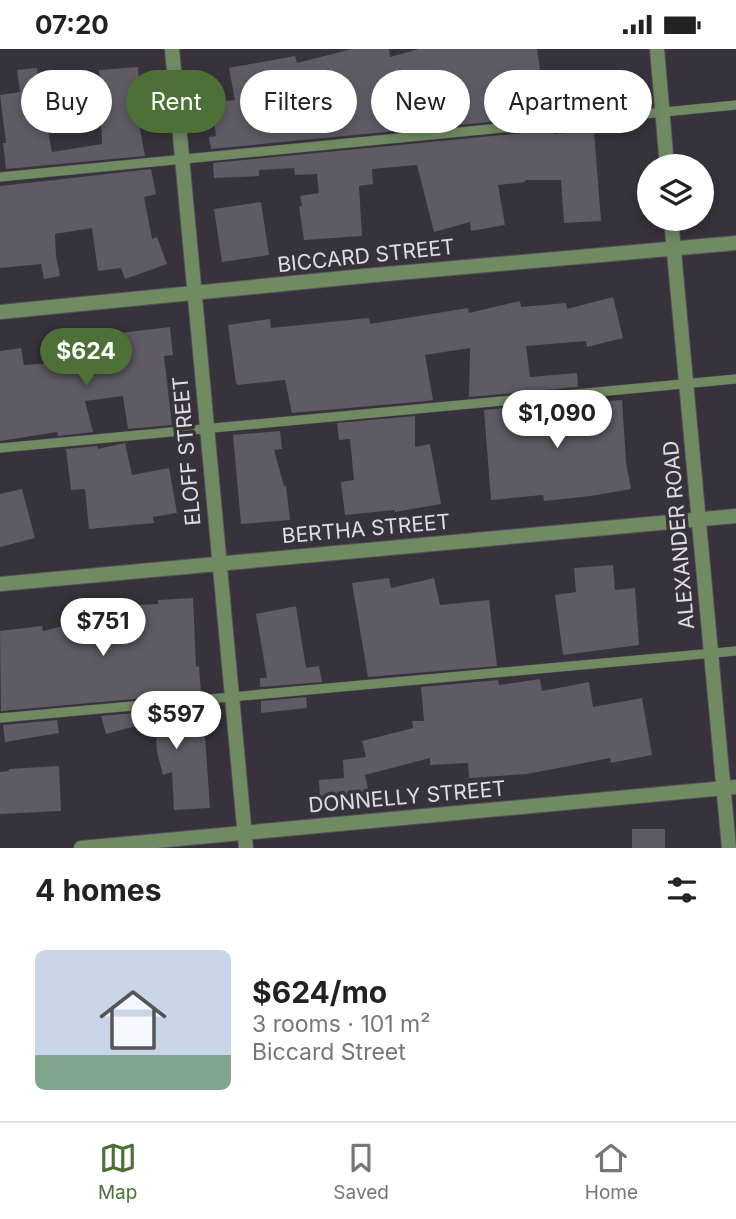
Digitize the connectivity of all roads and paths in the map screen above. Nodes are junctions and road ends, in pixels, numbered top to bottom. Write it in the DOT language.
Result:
graph roads {
  1 [pos="172,49"];
  2 [pos="657,49"];
  3 [pos="736,105"];
  4 [pos="662,112"];
  5 [pos="666,154"];
  6 [pos="183,161"];
  7 [pos="0,177"];
  8 [pos="672,231"];
  9 [pos="736,243"];
  10 [pos="674,249"];
  11 [pos="194,294"];
  12 [pos="0,312"];
  13 [pos="736,379"];
  14 [pos="687,384"];
  15 [pos="206,428"];
  16 [pos="0,448"];
  17 [pos="736,516"];
  18 [pos="699,520"];
  19 [pos="219,564"];
  20 [pos="0,584"];
  21 [pos="736,651"];
  22 [pos="711,653"];
  23 [pos="231,698"];
  24 [pos="0,718"];
  25 [pos="730,787"];
  26 [pos="245,841"];
  27 [pos="81,848"];
  28 [pos="729,848"];
  1 -- 6 [label="street, ELOFF STREET"];
  2 -- 4 [label="street"];
  3 -- 4 [label="lane"];
  4 -- 5 [label="street"];
  4 -- 6 [label="lane"];
  6 -- 7 [label="lane"];
  6 -- 11 [label="street, ELOFF STREET"];
  8 -- 10 [label="street, ALEXANDER ROAD"];
  9 -- 10 [label="street, BICCARD STREET"];
  10 -- 11 [label="street, BICCARD STREET"];
  10 -- 14 [label="street, ALEXANDER ROAD"];
  11 -- 12 [label="street, BICCARD STREET"];
  11 -- 15 [label="street, ELOFF STREET"];
  13 -- 14 [label="lane"];
  14 -- 15 [label="lane"];
  14 -- 18 [label="street, ALEXANDER ROAD"];
  15 -- 16 [label="lane"];
  15 -- 19 [label="street, ELOFF STREET"];
  17 -- 18 [label="street, BERTHA STREET"];
  18 -- 19 [label="street, BERTHA STREET"];
  18 -- 22 [label="street, ALEXANDER ROAD"];
  19 -- 20 [label="street, BERTHA STREET"];
  19 -- 23 [label="street, ELOFF STREET"];
  21 -- 22 [label="lane"];
  22 -- 23 [label="lane"];
  22 -- 25 [label="street, ALEXANDER ROAD"];
  23 -- 24 [label="lane"];
  23 -- 26 [label="street, ELOFF STREET"];
  25 -- 26 [label="street, DONNELLY STREET"];
  25 -- 28 [label="street, ALEXANDER ROAD"];
  26 -- 27 [label="street, DONNELLY STREET"];
}
